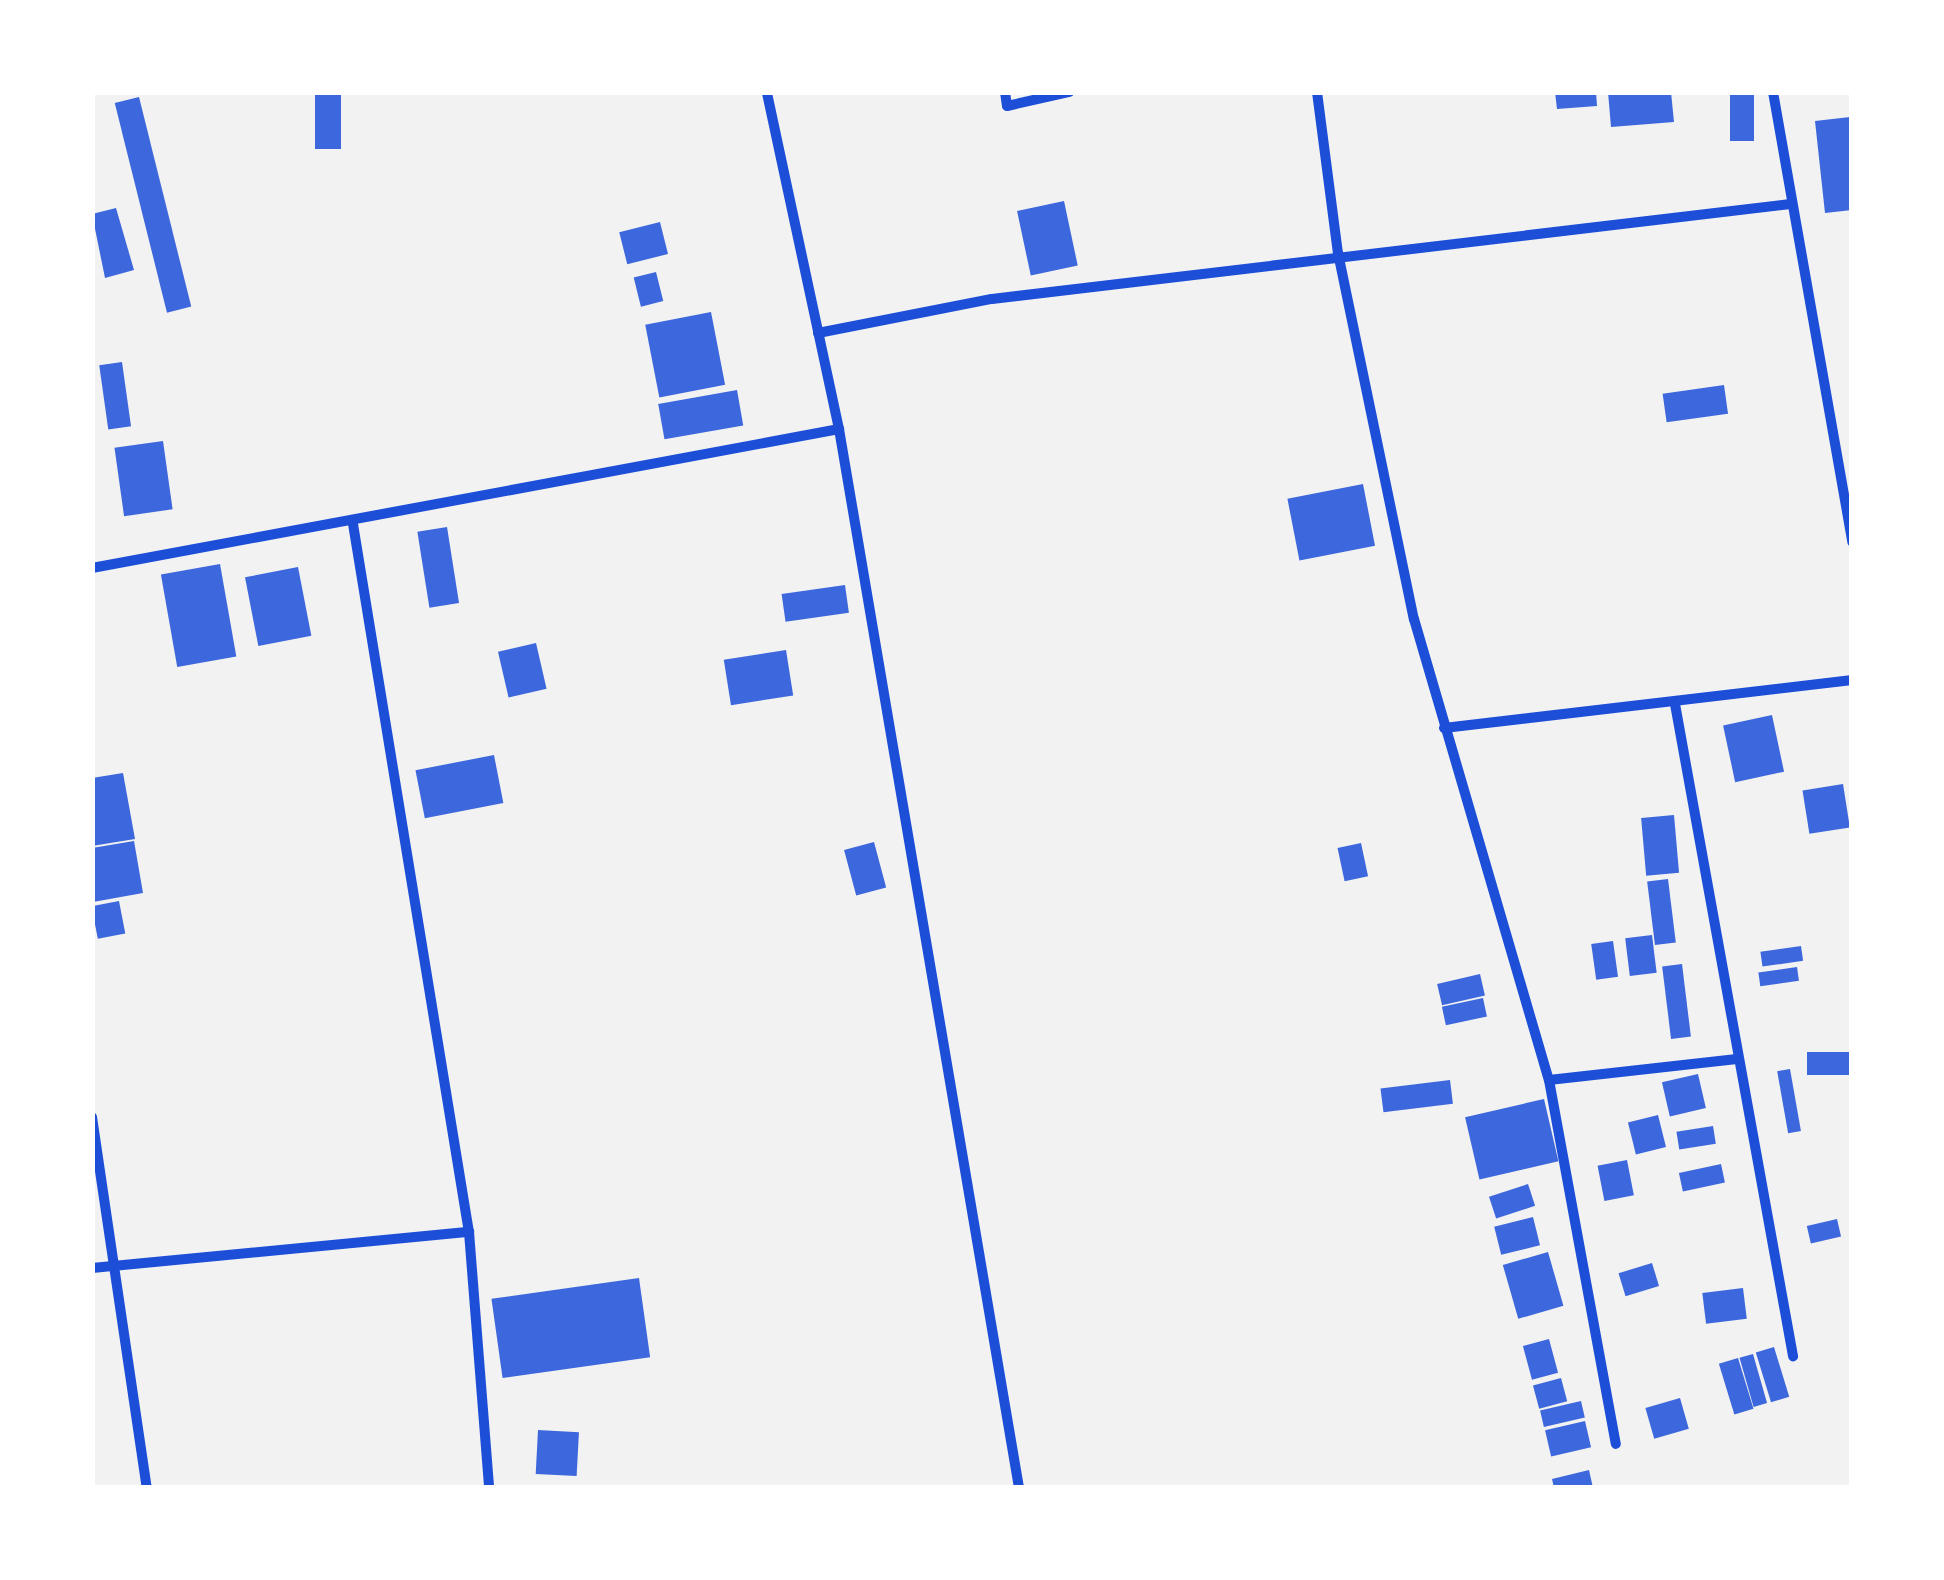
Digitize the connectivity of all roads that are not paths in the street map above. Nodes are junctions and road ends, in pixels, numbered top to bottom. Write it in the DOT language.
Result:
graph roads {
  1 [pos="767,92"];
  2 [pos="1005,92"];
  3 [pos="1068,92"];
  4 [pos="1317,92"];
  5 [pos="1788,92"];
  6 [pos="1774,93"];
  7 [pos="1790,204"];
  8 [pos="1338,254"];
  9 [pos="818,332"];
  10 [pos="839,429"];
  11 [pos="353,524"];
  12 [pos="1852,542"];
  13 [pos="92,568"];
  14 [pos="1852,680"];
  15 [pos="1676,704"];
  16 [pos="1444,728"];
  17 [pos="1737,1059"];
  18 [pos="1548,1080"];
  19 [pos="92,1117"];
  20 [pos="469,1232"];
  21 [pos="116,1264"];
  22 [pos="92,1268"];
  23 [pos="1793,1356"];
  24 [pos="1616,1444"];
  25 [pos="147,1488"];
  26 [pos="488,1488"];
  27 [pos="1019,1488"];
  1 -- 9 [label="street"];
  2 -- 3 [label="street"];
  4 -- 8 [label="street"];
  5 -- 6 [label="street"];
  6 -- 7 [label="street"];
  7 -- 8 [label="street"];
  7 -- 12 [label="street"];
  8 -- 9 [label="street"];
  8 -- 16 [label="street"];
  9 -- 10 [label="street"];
  10 -- 11 [label="street"];
  10 -- 27 [label="street"];
  11 -- 13 [label="street"];
  11 -- 20 [label="street"];
  14 -- 15 [label="street"];
  15 -- 16 [label="street"];
  15 -- 17 [label="street"];
  16 -- 18 [label="street"];
  17 -- 18 [label="street"];
  17 -- 23 [label="street"];
  18 -- 24 [label="street"];
  19 -- 21 [label="street"];
  20 -- 21 [label="street"];
  20 -- 26 [label="street"];
  21 -- 22 [label="street"];
  21 -- 25 [label="street"];
}
